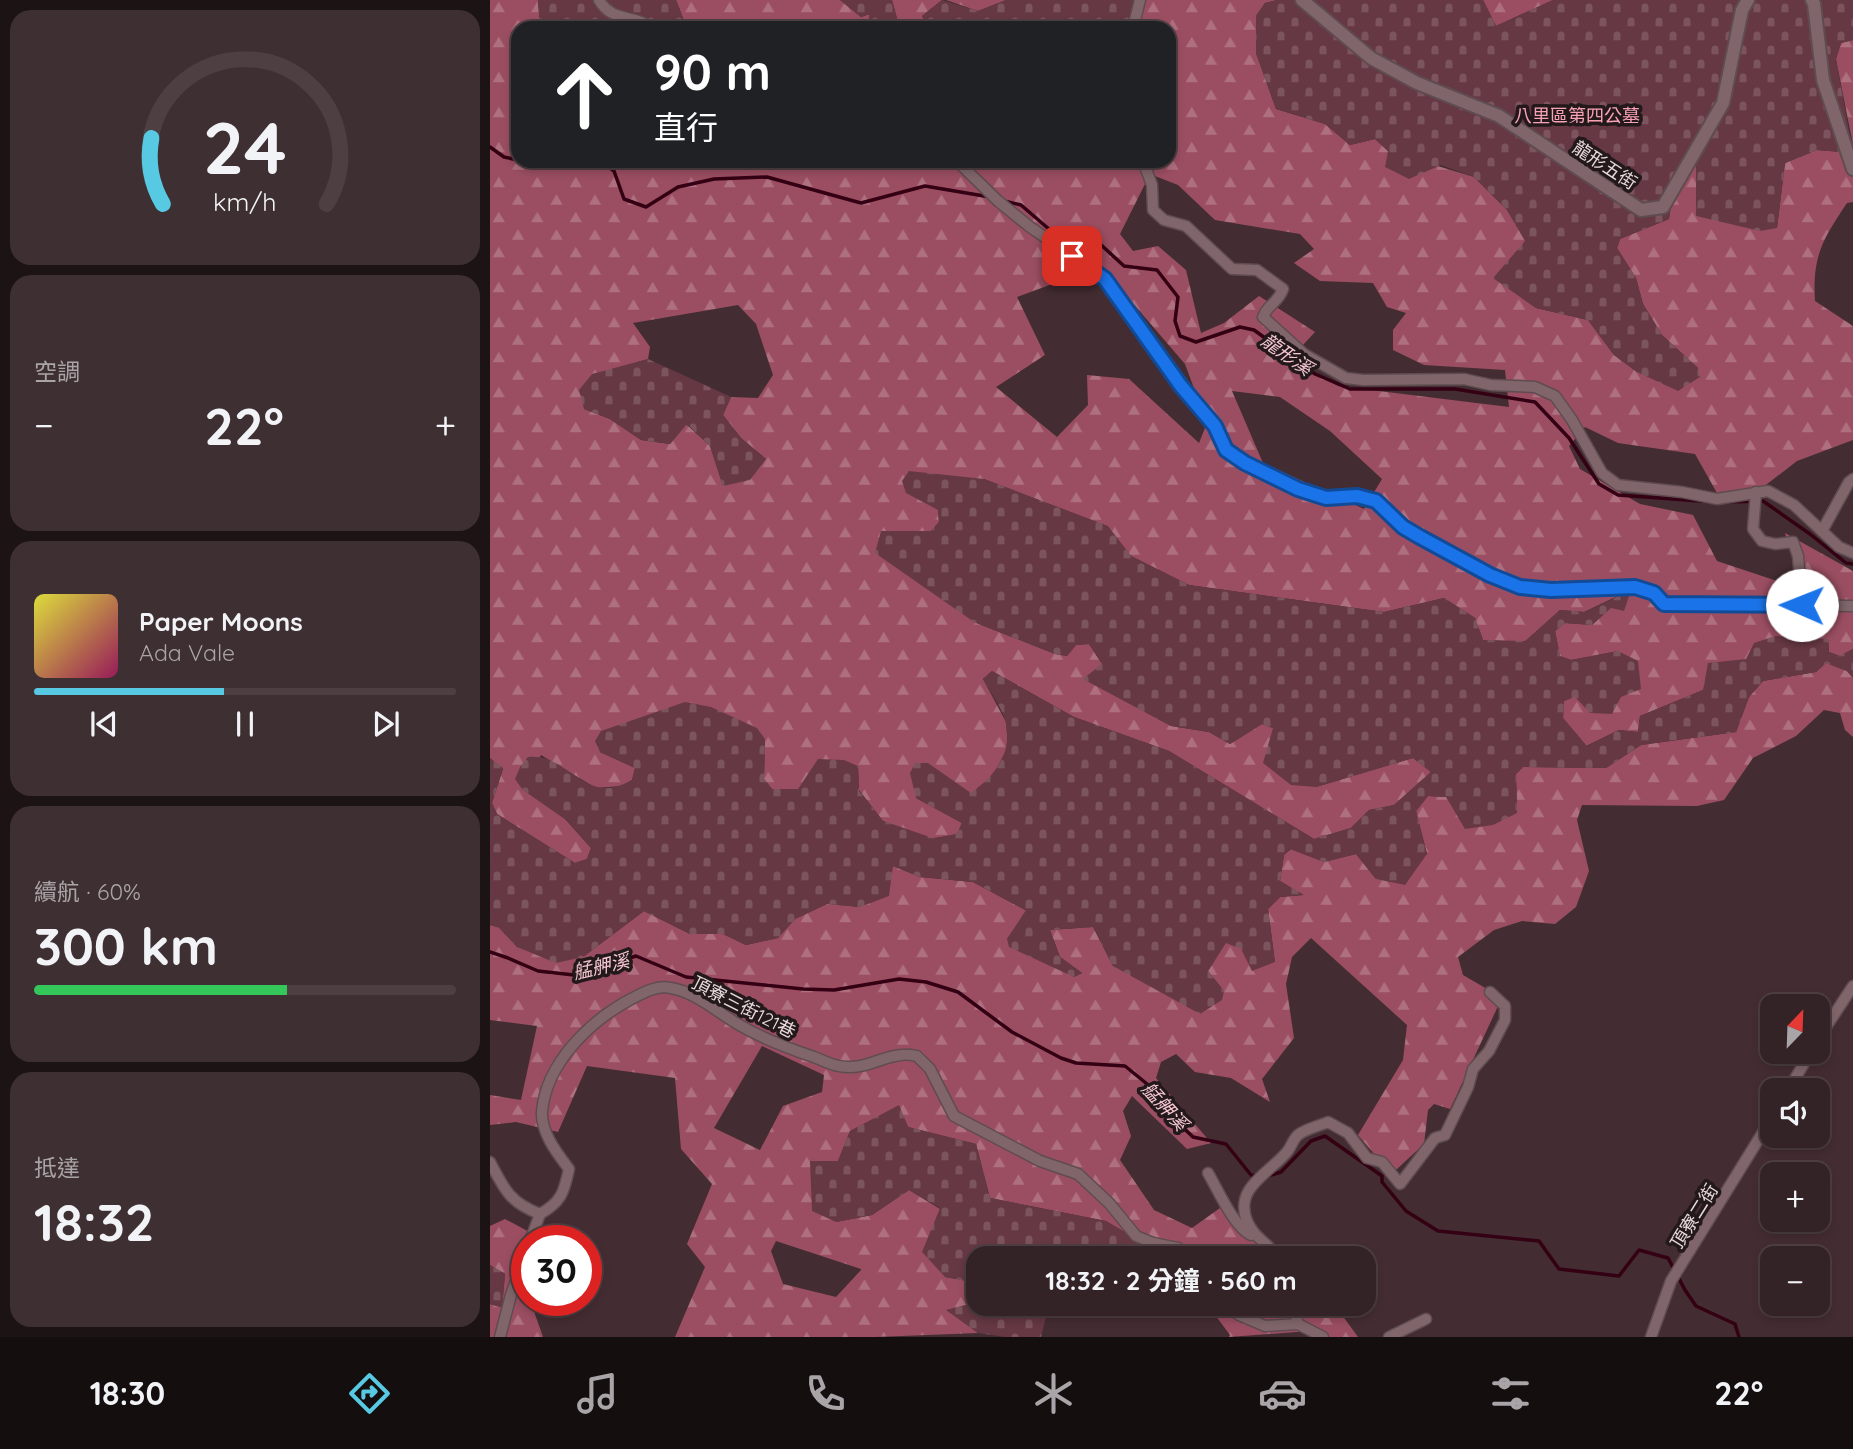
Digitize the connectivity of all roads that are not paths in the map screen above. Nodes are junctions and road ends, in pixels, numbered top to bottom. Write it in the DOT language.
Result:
graph roads {
  1 [pos="599,0"];
  2 [pos="1140,0"];
  3 [pos="1303,0"];
  4 [pos="1748,0"];
  5 [pos="1812,0"];
  6 [pos="635,21"];
  7 [pos="1135,21"];
  8 [pos="964,168"];
  9 [pos="1146,168"];
  10 [pos="1853,169"];
  11 [pos="1853,479"];
  12 [pos="1756,492"];
  13 [pos="1822,531"];
  14 [pos="1853,553"];
  15 [pos="1802,605"];
  16 [pos="1853,606"];
  17 [pos="1853,986"];
  18 [pos="1490,992"];
  19 [pos="1830,1021"];
  20 [pos="1760,1137"];
  21 [pos="490,1162"];
  22 [pos="1208,1173"];
  23 [pos="540,1214"];
  24 [pos="536,1225"];
  25 [pos="1255,1237"];
  26 [pos="1168,1246"];
  27 [pos="1266,1246"];
  28 [pos="511,1295"];
  29 [pos="1240,1316"];
  30 [pos="1296,1316"];
  31 [pos="1426,1319"];
  32 [pos="1298,1324"];
  33 [pos="500,1337"];
  34 [pos="1323,1337"];
  35 [pos="1389,1337"];
  36 [pos="1651,1337"];
  1 -- 6 [label="street"];
  2 -- 7 [label="street"];
  3 -- 4 [label="street, 龍形五街"];
  5 -- 10 [label="street"];
  8 -- 15 [label="street"];
  9 -- 12 [label="street"];
  11 -- 13 [label="street"];
  12 -- 13 [label="street"];
  12 -- 15 [label="street"];
  13 -- 14 [label="street"];
  15 -- 16 [label="street"];
  17 -- 19 [label="street"];
  18 -- 25 [label="street"];
  20 -- 36 [label="street, 頂寮二街"];
  21 -- 23 [label="street"];
  22 -- 25 [label="street"];
  23 -- 24 [label="street"];
  23 -- 26 [label="street, 頂寮三街121巷"];
  25 -- 27 [label="street"];
  28 -- 33 [label="street"];
  29 -- 32 [label="street"];
  30 -- 32 [label="street"];
  31 -- 35 [label="street"];
  32 -- 34 [label="street"];
}
